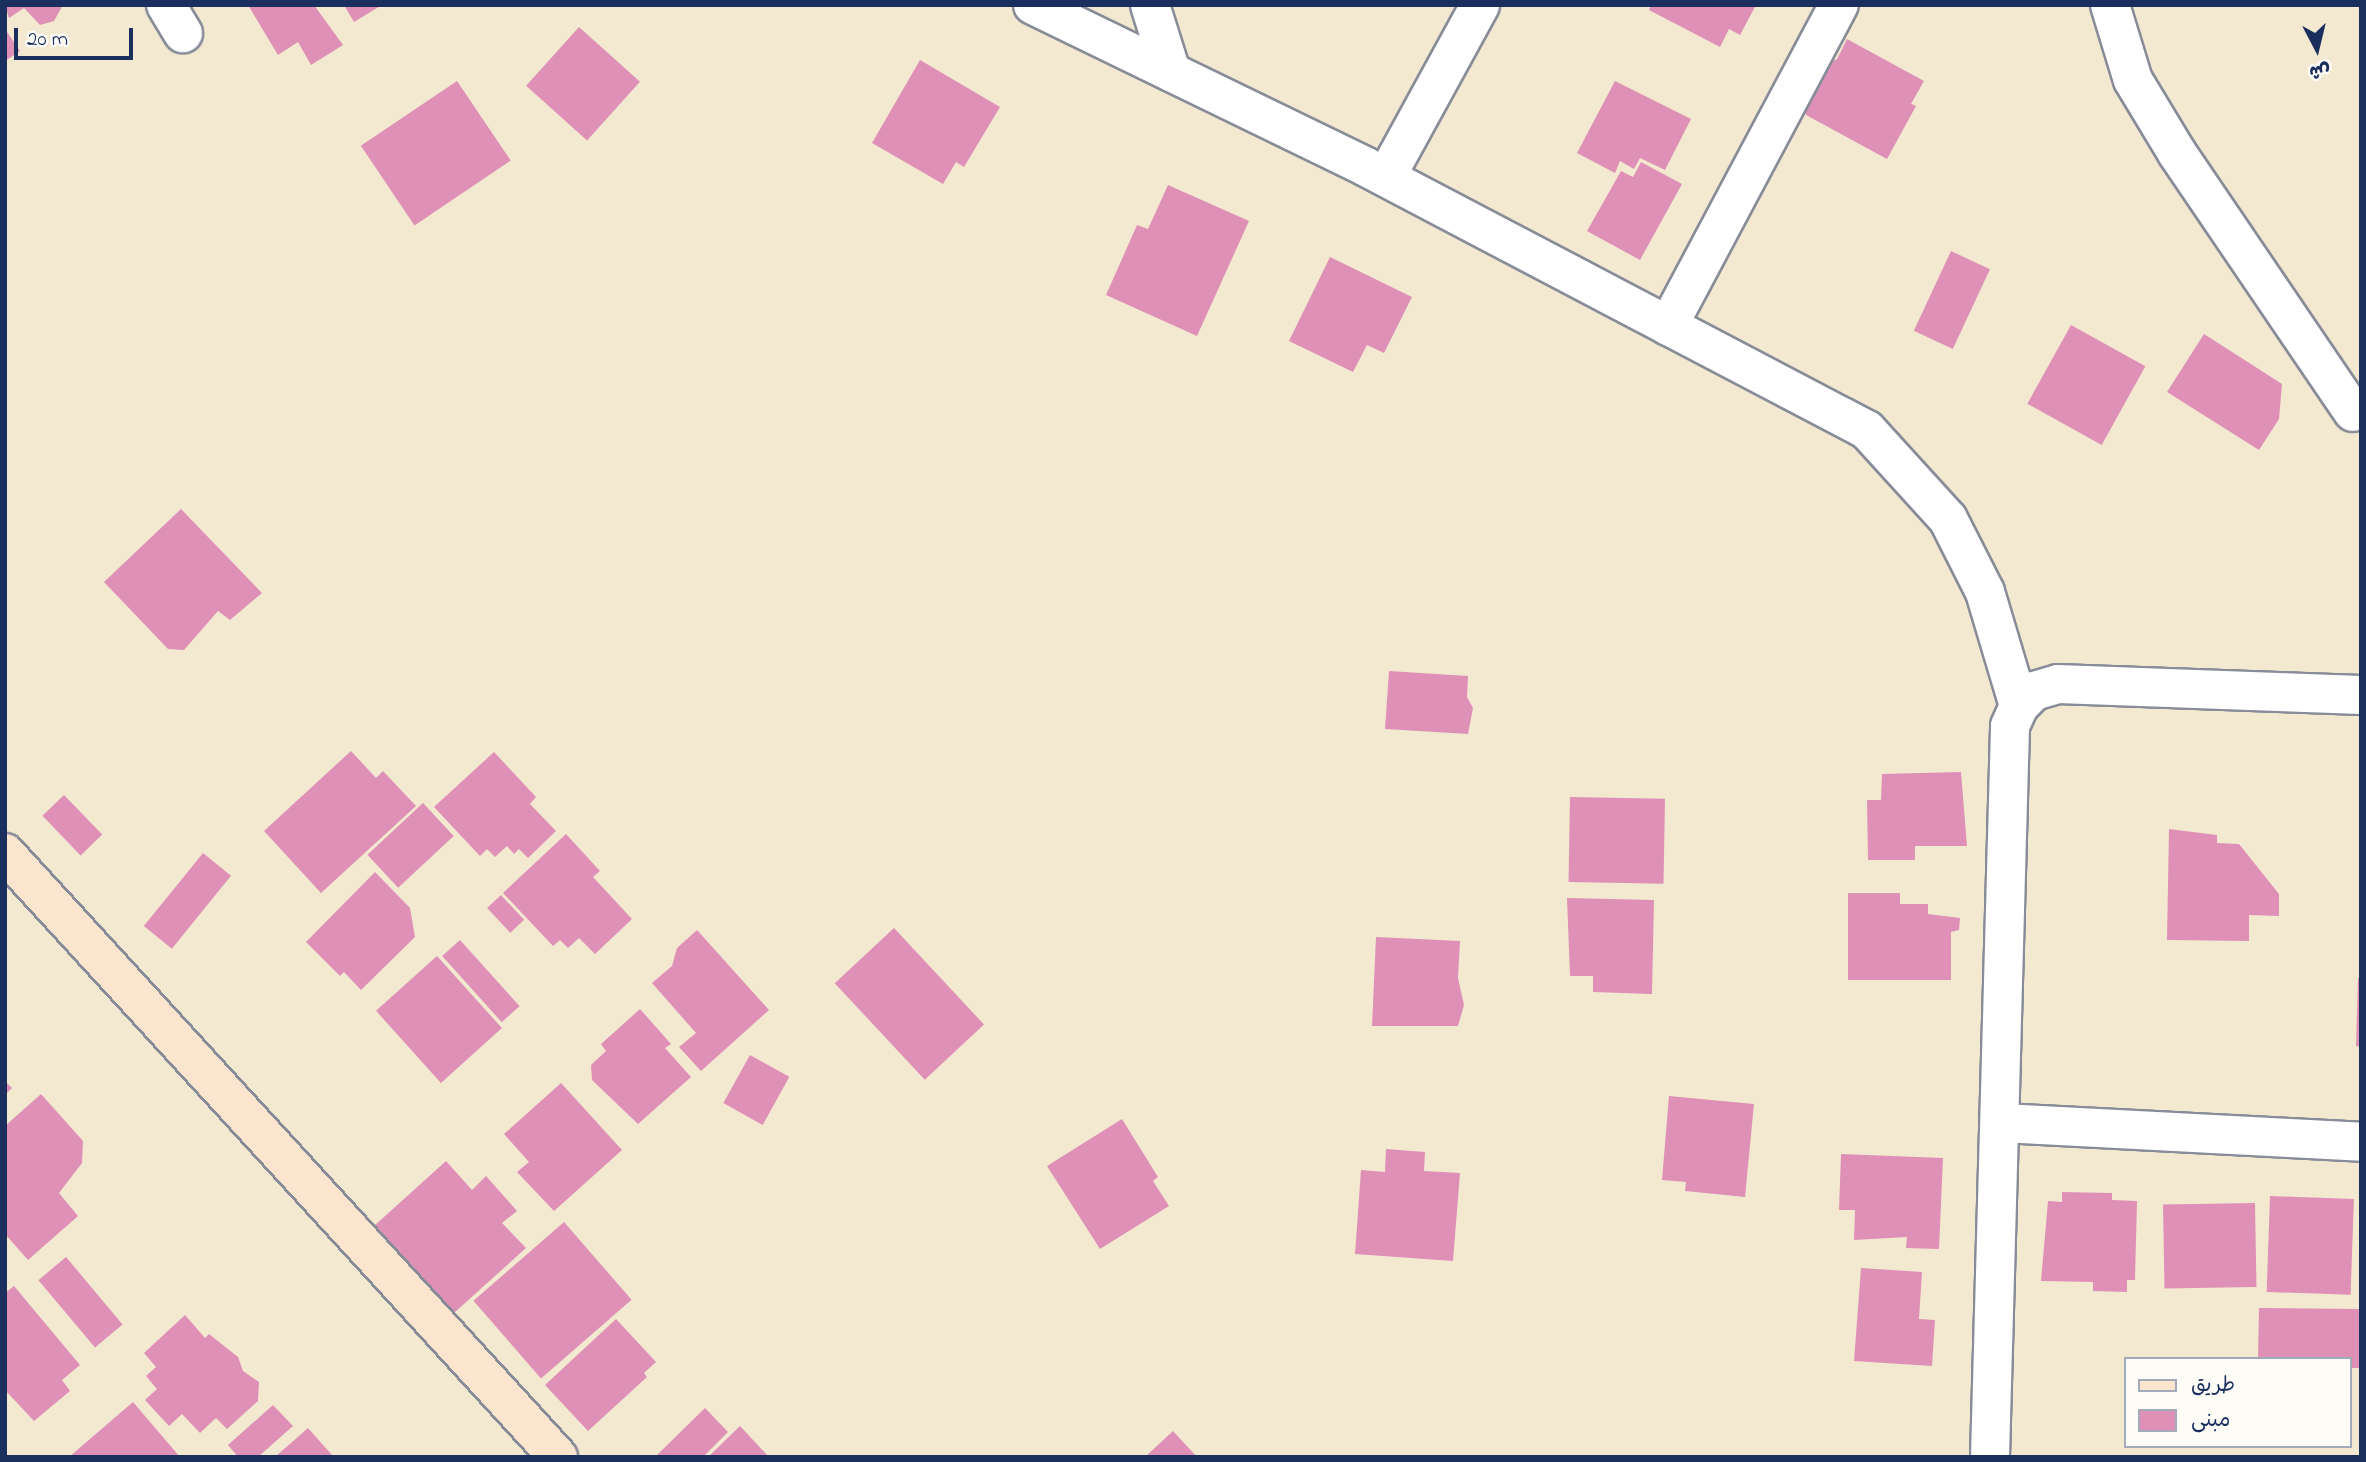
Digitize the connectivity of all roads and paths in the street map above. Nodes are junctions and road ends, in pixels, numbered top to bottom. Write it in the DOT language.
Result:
graph roads {
  1 [pos="1032,5"];
  2 [pos="1150,5"];
  3 [pos="1480,5"];
  4 [pos="1839,5"];
  5 [pos="2110,5"];
  6 [pos="1171,72"];
  7 [pos="1386,177"];
  8 [pos="1668,326"];
  9 [pos="2353,412"];
  10 [pos="2361,695"];
  11 [pos="2019,706"];
  12 [pos="5,853"];
  13 [pos="2002,1123"];
  14 [pos="2361,1142"];
  15 [pos="558,1457"];
  16 [pos="1990,1457"];
  1 -- 6 [label="street"];
  2 -- 6 [label="street"];
  3 -- 7 [label="street"];
  4 -- 8 [label="street"];
  5 -- 9 [label="street"];
  6 -- 7 [label="street"];
  7 -- 8 [label="street"];
  8 -- 11 [label="street"];
  10 -- 11 [label="street"];
  11 -- 13 [label="street"];
  12 -- 15 [label="street"];
  13 -- 14 [label="street"];
  13 -- 16 [label="street"];
}
